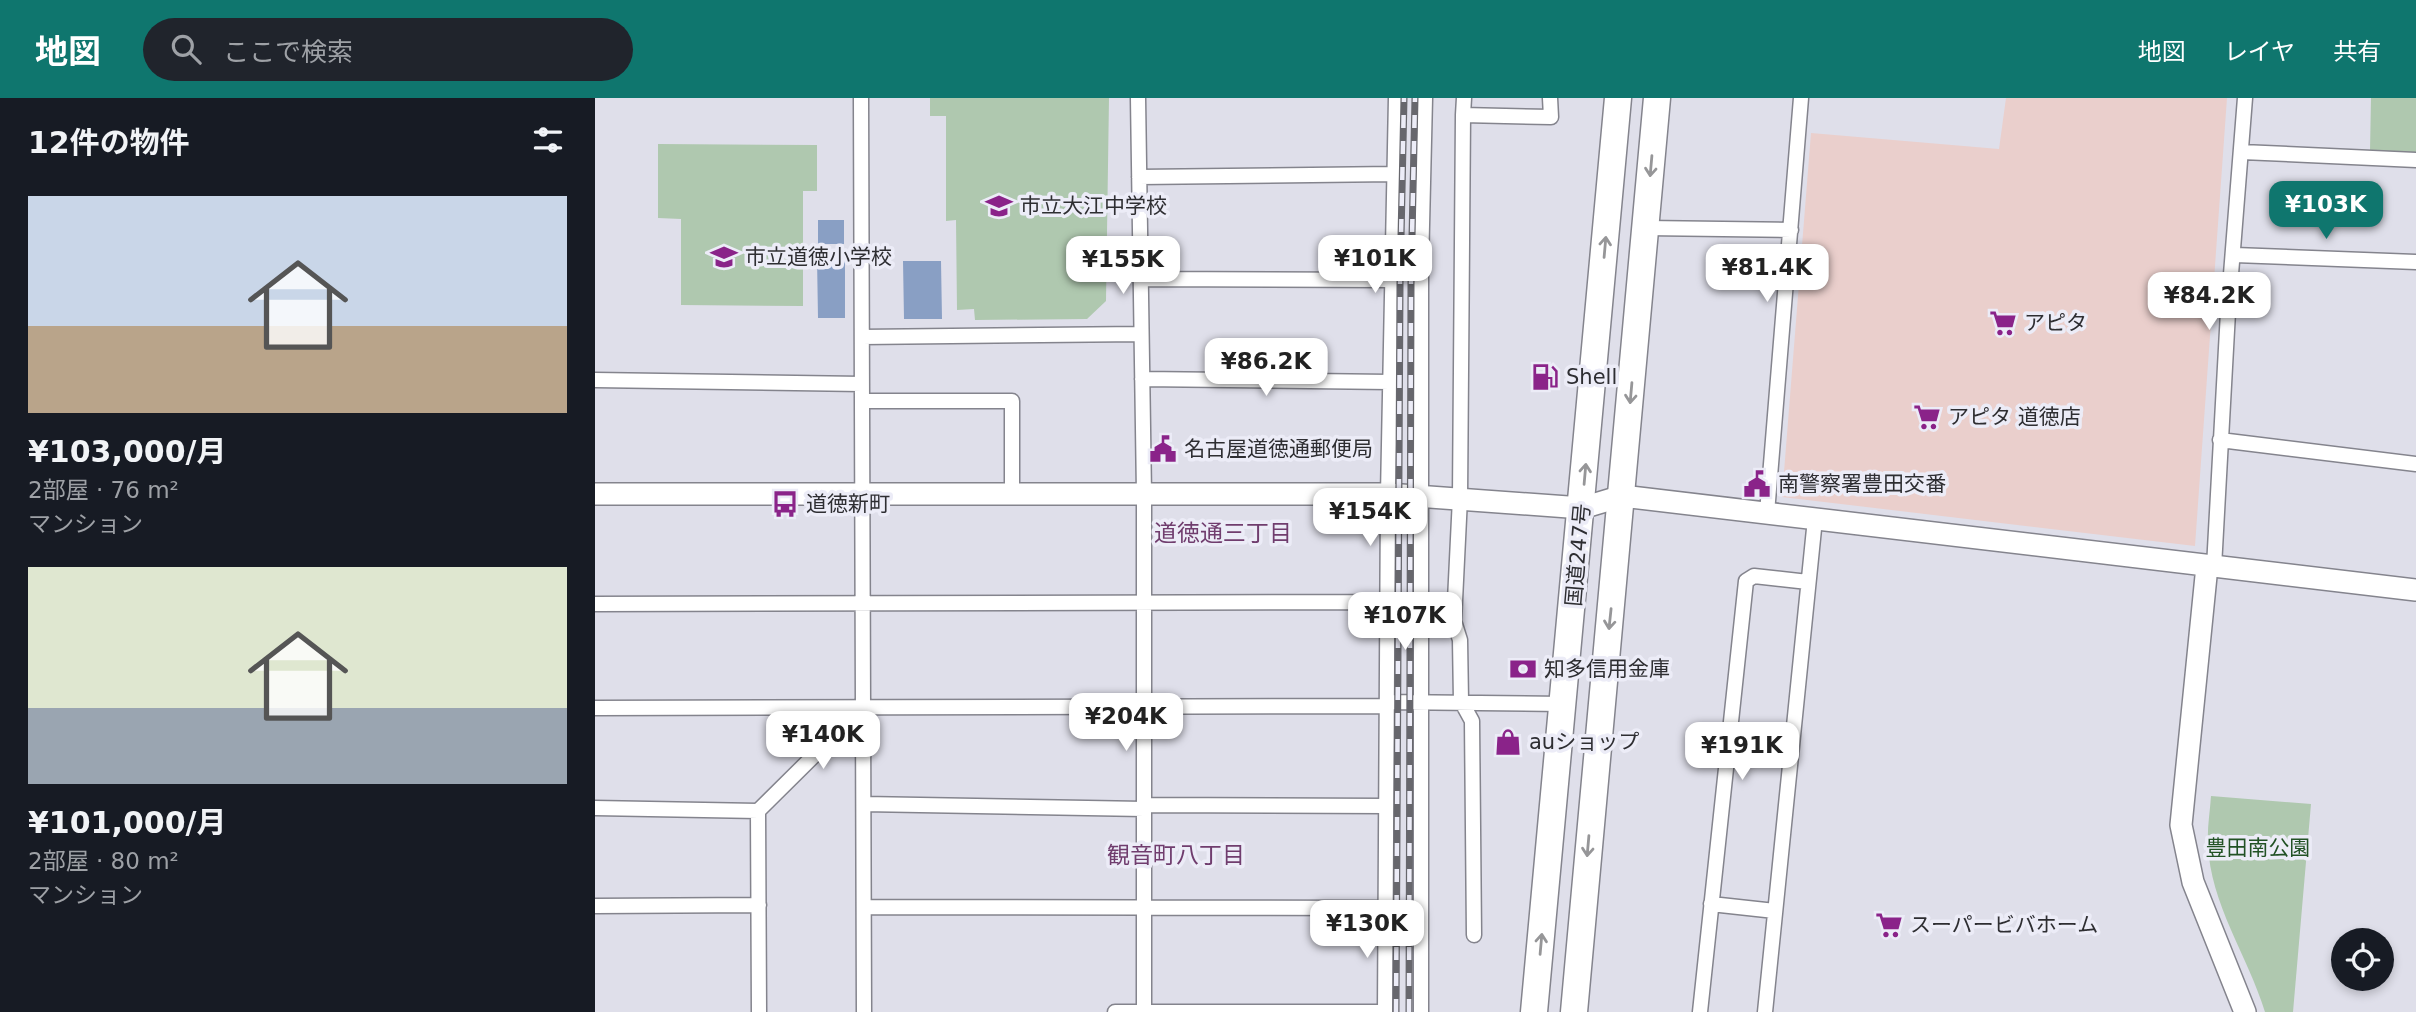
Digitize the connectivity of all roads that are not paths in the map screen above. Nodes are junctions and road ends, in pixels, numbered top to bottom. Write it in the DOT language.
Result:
graph roads {
  1 [pos="861,98"];
  2 [pos="1138,98"];
  3 [pos="1396,98"];
  4 [pos="1425,98"];
  5 [pos="1464,98"];
  6 [pos="1550,98"];
  7 [pos="1618,98"];
  8 [pos="1657,98"];
  9 [pos="1801,98"];
  10 [pos="2245,98"];
  11 [pos="1463,115"];
  12 [pos="2242,152"];
  13 [pos="2416,160"];
  14 [pos="1394,174"];
  15 [pos="1139,177"];
  16 [pos="1646,228"];
  17 [pos="1790,230"];
  18 [pos="2235,255"];
  19 [pos="2416,262"];
  20 [pos="1141,279"];
  21 [pos="1392,280"];
  22 [pos="1141,334"];
  23 [pos="862,337"];
  24 [pos="1142,379"];
  25 [pos="595,380"];
  26 [pos="1390,382"];
  27 [pos="862,384"];
  28 [pos="862,401"];
  29 [pos="2220,440"];
  30 [pos="2416,464"];
  31 [pos="595,494"];
  32 [pos="863,494"];
  33 [pos="1012,494"];
  34 [pos="1143,494"];
  35 [pos="1388,494"];
  36 [pos="1422,495"];
  37 [pos="1622,496"];
  38 [pos="1460,498"];
  39 [pos="1582,508"];
  40 [pos="1767,513"];
  41 [pos="1815,519"];
  42 [pos="2210,567"];
  43 [pos="1808,582"];
  44 [pos="2416,590"];
  45 [pos="1387,602"];
  46 [pos="1144,603"];
  47 [pos="595,604"];
  48 [pos="863,604"];
  49 [pos="1422,700"];
  50 [pos="1461,701"];
  51 [pos="1387,704"];
  52 [pos="1563,704"];
  53 [pos="1144,706"];
  54 [pos="863,707"];
  55 [pos="595,708"];
  56 [pos="864,804"];
  57 [pos="1386,806"];
  58 [pos="1144,807"];
  59 [pos="595,808"];
  60 [pos="758,811"];
  61 [pos="1711,904"];
  62 [pos="759,905"];
  63 [pos="595,906"];
  64 [pos="864,907"];
  65 [pos="1144,908"];
  66 [pos="1385,908"];
  67 [pos="1775,911"];
  68 [pos="1475,935"];
  69 [pos="759,1012"];
  70 [pos="865,1012"];
  71 [pos="1115,1012"];
  72 [pos="1145,1012"];
  73 [pos="1385,1012"];
  74 [pos="1421,1012"];
  75 [pos="1534,1012"];
  76 [pos="1574,1012"];
  77 [pos="1700,1012"];
  78 [pos="1765,1012"];
  79 [pos="2245,1012"];
  1 -- 23 [label="street"];
  2 -- 15 [label="street"];
  3 -- 14 [label="street"];
  4 -- 36 [label="street"];
  5 -- 11 [label="street"];
  6 -- 11 [label="street"];
  39 -- 7 [label="highway, 国道247号, one-way"];
  8 -- 16 [label="highway, 国道247号, one-way"];
  9 -- 17 [label="street"];
  10 -- 12 [label="street"];
  11 -- 38 [label="street"];
  12 -- 13 [label="street"];
  12 -- 18 [label="street"];
  14 -- 15 [label="street"];
  14 -- 21 [label="street"];
  15 -- 20 [label="street"];
  16 -- 17 [label="street"];
  16 -- 37 [label="highway, 国道247号, one-way"];
  17 -- 40 [label="street"];
  18 -- 19 [label="street"];
  18 -- 29 [label="street"];
  20 -- 21 [label="street"];
  20 -- 22 [label="street"];
  21 -- 26 [label="street"];
  22 -- 23 [label="street"];
  22 -- 24 [label="street"];
  23 -- 27 [label="street"];
  24 -- 26 [label="street"];
  24 -- 34 [label="street"];
  25 -- 27 [label="street"];
  26 -- 35 [label="street"];
  27 -- 28 [label="street"];
  28 -- 32 [label="street"];
  28 -- 33 [label="street"];
  29 -- 30 [label="street"];
  29 -- 42 [label="street"];
  31 -- 32 [label="street"];
  32 -- 33 [label="street"];
  32 -- 48 [label="street"];
  33 -- 34 [label="street"];
  34 -- 35 [label="street"];
  34 -- 46 [label="street"];
  35 -- 36 [label="street"];
  35 -- 45 [label="street"];
  36 -- 38 [label="street"];
  36 -- 49 [label="street"];
  37 -- 39 [label="street"];
  37 -- 40 [label="street"];
  37 -- 76 [label="highway, 国道247号, one-way"];
  38 -- 39 [label="street"];
  38 -- 50 [label="street"];
  39 -- 52 [label="highway, 国道247号"];
  40 -- 41 [label="street"];
  41 -- 42 [label="street"];
  41 -- 43 [label="street"];
  42 -- 44 [label="street"];
  42 -- 79 [label="street"];
  43 -- 61 [label="street"];
  43 -- 67 [label="street"];
  45 -- 46 [label="street"];
  45 -- 51 [label="street"];
  46 -- 48 [label="street"];
  46 -- 53 [label="street"];
  47 -- 48 [label="street"];
  48 -- 54 [label="street"];
  49 -- 50 [label="street"];
  49 -- 51 [label="street"];
  49 -- 74 [label="street"];
  50 -- 52 [label="street"];
  50 -- 68 [label="street"];
  51 -- 53 [label="street"];
  51 -- 57 [label="street"];
  75 -- 52 [label="highway, 国道247号, one-way"];
  53 -- 54 [label="street"];
  53 -- 58 [label="street"];
  54 -- 55 [label="street"];
  54 -- 56 [label="street"];
  54 -- 60 [label="street"];
  56 -- 58 [label="street"];
  56 -- 64 [label="street"];
  57 -- 58 [label="street"];
  57 -- 66 [label="street"];
  58 -- 65 [label="street"];
  59 -- 60 [label="street"];
  60 -- 62 [label="street"];
  61 -- 67 [label="street"];
  61 -- 77 [label="street"];
  62 -- 63 [label="street"];
  62 -- 69 [label="street"];
  64 -- 65 [label="street"];
  64 -- 70 [label="street"];
  65 -- 66 [label="street"];
  65 -- 72 [label="street"];
  66 -- 73 [label="street"];
  67 -- 78 [label="street"];
  71 -- 72 [label="street"];
  72 -- 73 [label="street"];
}
